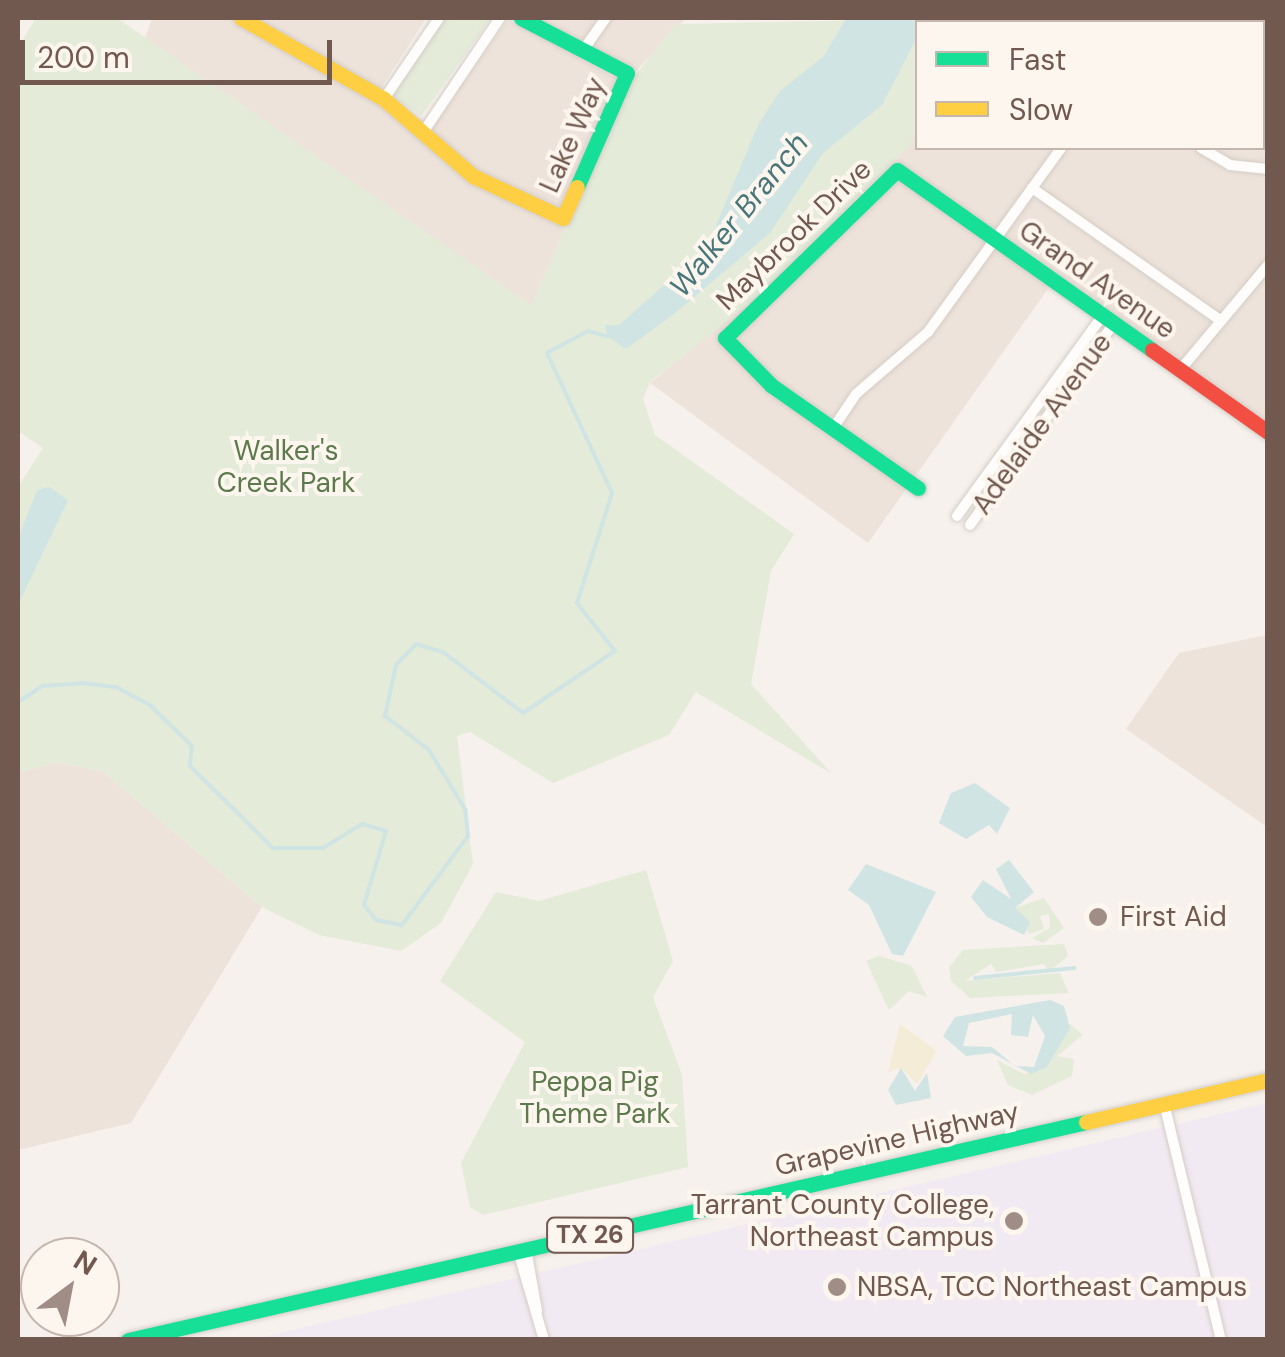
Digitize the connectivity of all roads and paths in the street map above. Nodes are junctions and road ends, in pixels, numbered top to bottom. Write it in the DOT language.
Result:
graph roads {
  1 [pos="241,18"];
  2 [pos="439,18"];
  3 [pos="500,18"];
  4 [pos="521,18"];
  5 [pos="606,18"];
  6 [pos="584,48"];
  7 [pos="384,98"];
  8 [pos="422,134"];
  9 [pos="1059,150"];
  10 [pos="1204,150"];
  11 [pos="1268,169"];
  12 [pos="897,170"];
  13 [pos="1032,188"];
  14 [pos="996,239"];
  15 [pos="1268,265"];
  16 [pos="1217,318"];
  17 [pos="1108,319"];
  18 [pos="1180,370"];
  19 [pos="832,430"];
  20 [pos="1268,432"];
  21 [pos="918,488"];
  22 [pos="958,516"];
  23 [pos="970,525"];
  24 [pos="1268,1080"];
  25 [pos="1164,1103"];
  26 [pos="522,1250"];
  27 [pos="128,1340"];
  28 [pos="544,1340"];
  29 [pos="1220,1340"];
  1 -- 7 [label="street"];
  2 -- 7 [label="street"];
  3 -- 8 [label="street"];
  4 -- 6 [label="street"];
  5 -- 6 [label="street"];
  6 -- 8 [label="street, Lake Way"];
  7 -- 8 [label="street"];
  9 -- 13 [label="street"];
  10 -- 11 [label="street"];
  12 -- 14 [label="street, Grand Avenue"];
  12 -- 19 [label="street, Maybrook Drive"];
  13 -- 14 [label="street"];
  13 -- 16 [label="street"];
  14 -- 17 [label="street, Grand Avenue"];
  14 -- 19 [label="street"];
  15 -- 16 [label="street"];
  16 -- 18 [label="street"];
  17 -- 18 [label="street, Grand Avenue"];
  17 -- 22 [label="street, Adelaide Avenue"];
  17 -- 23 [label="street, Adelaide Avenue"];
  18 -- 20 [label="street, Grand Avenue"];
  19 -- 21 [label="street"];
  24 -- 25 [label="street, Grapevine Highway / TX 26"];
  25 -- 26 [label="street, Grapevine Highway / TX 26"];
  25 -- 29 [label="street"];
  26 -- 27 [label="street, Grapevine Highway / TX 26"];
  26 -- 28 [label="street"];
}
